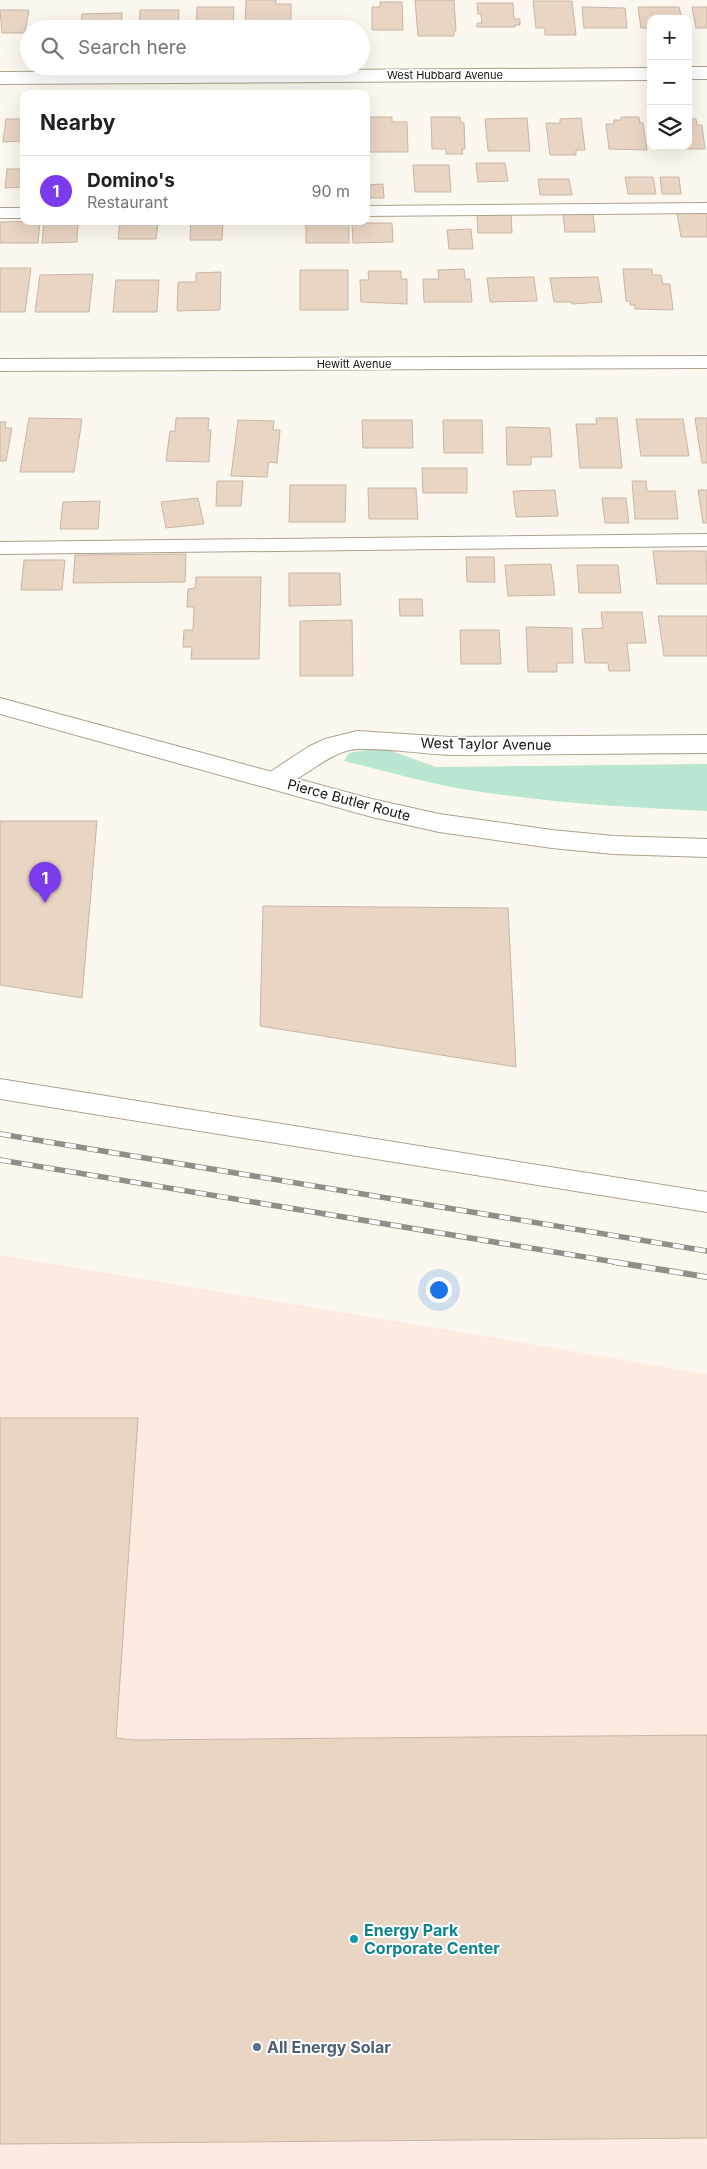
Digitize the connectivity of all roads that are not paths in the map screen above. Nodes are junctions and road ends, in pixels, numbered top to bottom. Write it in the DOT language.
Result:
graph roads {
  1 [pos="692,73"];
  2 [pos="707,73"];
  3 [pos="647,74"];
  4 [pos="0,78"];
  5 [pos="707,208"];
  6 [pos="370,211"];
  7 [pos="0,213"];
  8 [pos="20,213"];
  9 [pos="707,362"];
  10 [pos="0,365"];
  11 [pos="707,540"];
  12 [pos="0,548"];
  13 [pos="0,706"];
  14 [pos="707,744"];
  15 [pos="276,780"];
  16 [pos="707,848"];
  17 [pos="0,1089"];
  18 [pos="707,1202"];
  1 -- 2 [label="street"];
  3 -- 4 [label="street, West Hubbard Avenue"];
  5 -- 6 [label="lane"];
  7 -- 8 [label="lane"];
  9 -- 10 [label="street, Hewitt Avenue"];
  11 -- 12 [label="lane"];
  13 -- 15 [label="street, Pierce Butler Route"];
  14 -- 15 [label="street, West Taylor Avenue"];
  15 -- 16 [label="street, Pierce Butler Route"];
  17 -- 18 [label="lane"];
}
